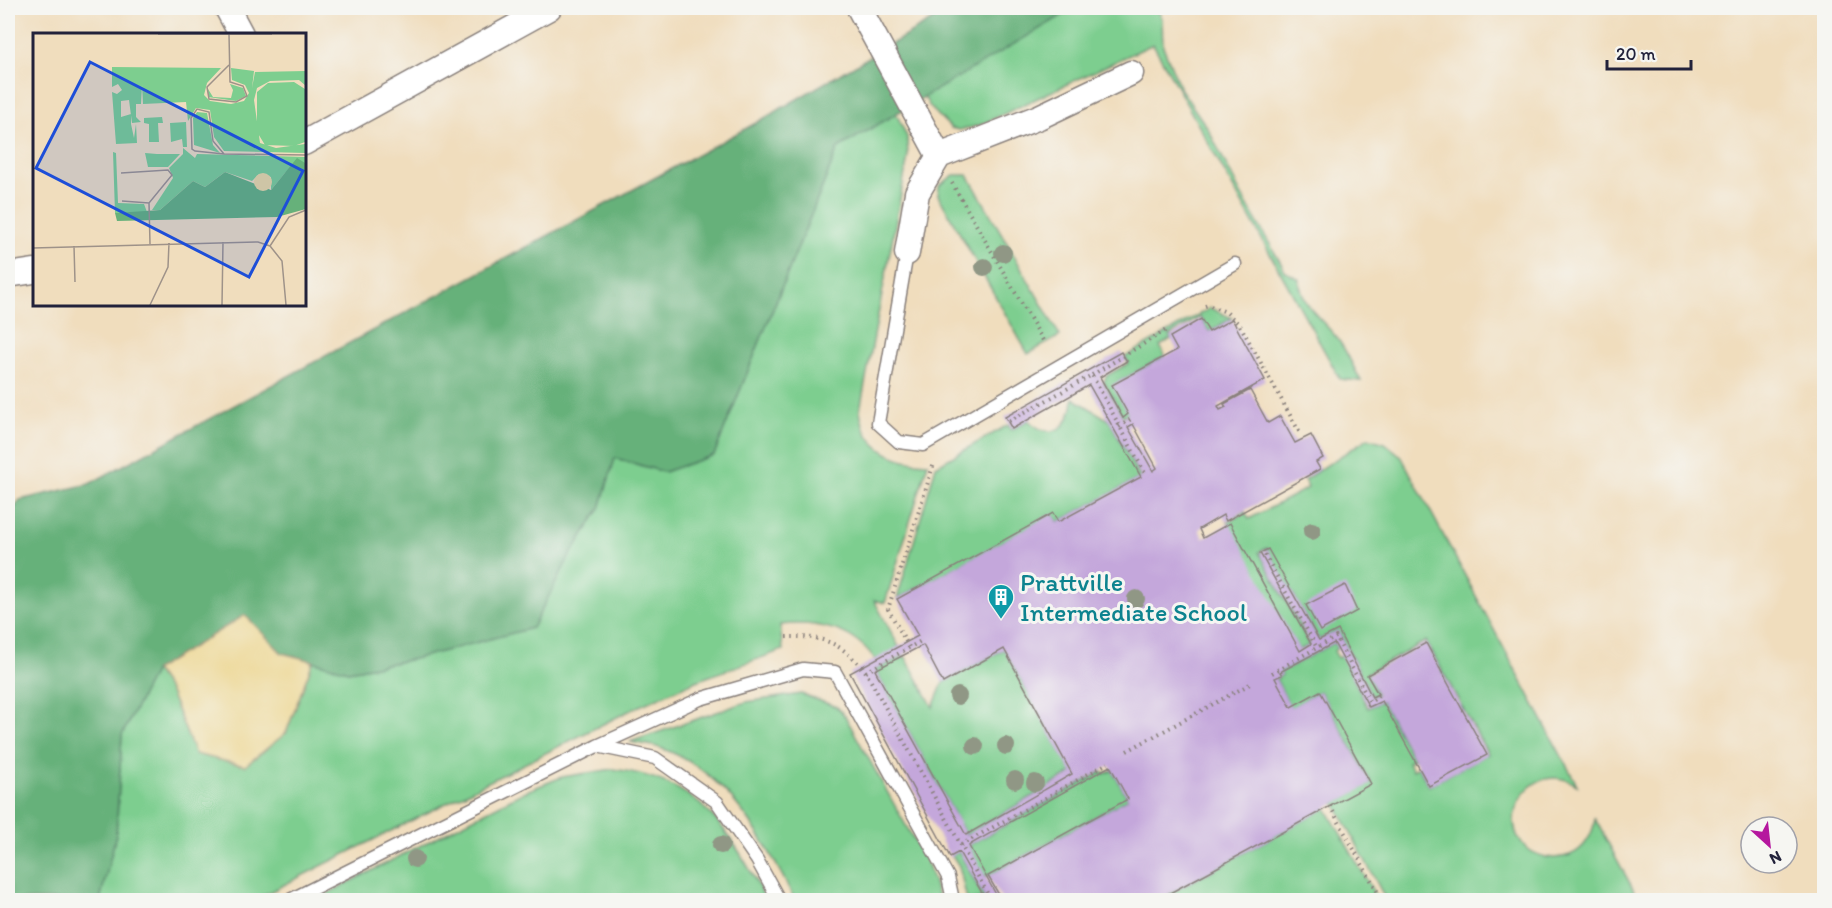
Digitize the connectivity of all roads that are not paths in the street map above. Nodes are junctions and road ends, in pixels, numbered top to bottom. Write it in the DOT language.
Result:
graph roads {
  1 [pos="227,8"];
  2 [pos="549,8"];
  3 [pos="859,8"];
  4 [pos="240,33"];
  5 [pos="1131,73"];
  6 [pos="306,142"];
  7 [pos="939,156"];
  8 [pos="907,254"];
  9 [pos="1235,264"];
  10 [pos="33,271"];
  11 [pos="8,274"];
  12 [pos="597,746"];
  13 [pos="291,900"];
  14 [pos="779,900"];
  15 [pos="953,900"];
  1 -- 4 [label="street"];
  2 -- 6 [label="street"];
  3 -- 7 [label="street"];
  5 -- 7 [label="street"];
  7 -- 8 [label="street"];
  8 -- 9 [label="lane"];
  10 -- 11 [label="street"];
  12 -- 13 [label="lane"];
  12 -- 14 [label="lane"];
  12 -- 15 [label="lane"];
}
